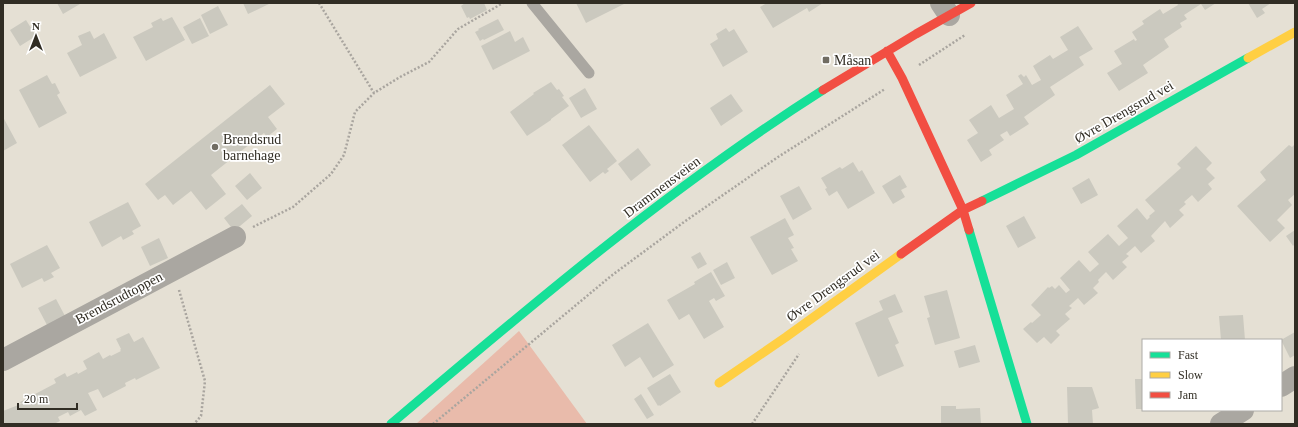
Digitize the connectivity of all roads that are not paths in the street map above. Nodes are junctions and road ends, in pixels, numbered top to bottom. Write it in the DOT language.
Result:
graph roads {
  1 [pos="532,3"];
  2 [pos="971,3"];
  3 [pos="945,9"];
  4 [pos="1295,32"];
  5 [pos="887,51"];
  6 [pos="589,73"];
  7 [pos="963,210"];
  8 [pos="235,237"];
  9 [pos="3,360"];
  10 [pos="1295,377"];
  11 [pos="719,383"];
  12 [pos="1282,385"];
  13 [pos="1241,411"];
  14 [pos="391,424"];
  15 [pos="1027,424"];
  16 [pos="1221,424"];
  1 -- 6 [label="lane"];
  2 -- 3 [label="street, Drammensveien"];
  3 -- 5 [label="street, Drammensveien"];
  4 -- 7 [label="street, Øvre Drengsrud vei"];
  5 -- 7 [label="street"];
  5 -- 14 [label="street, Drammensveien"];
  7 -- 11 [label="street, Øvre Drengsrud vei"];
  7 -- 15 [label="street"];
  8 -- 9 [label="street, Brendsrudtoppen"];
  10 -- 12 [label="street"];
  13 -- 16 [label="street"];
}
